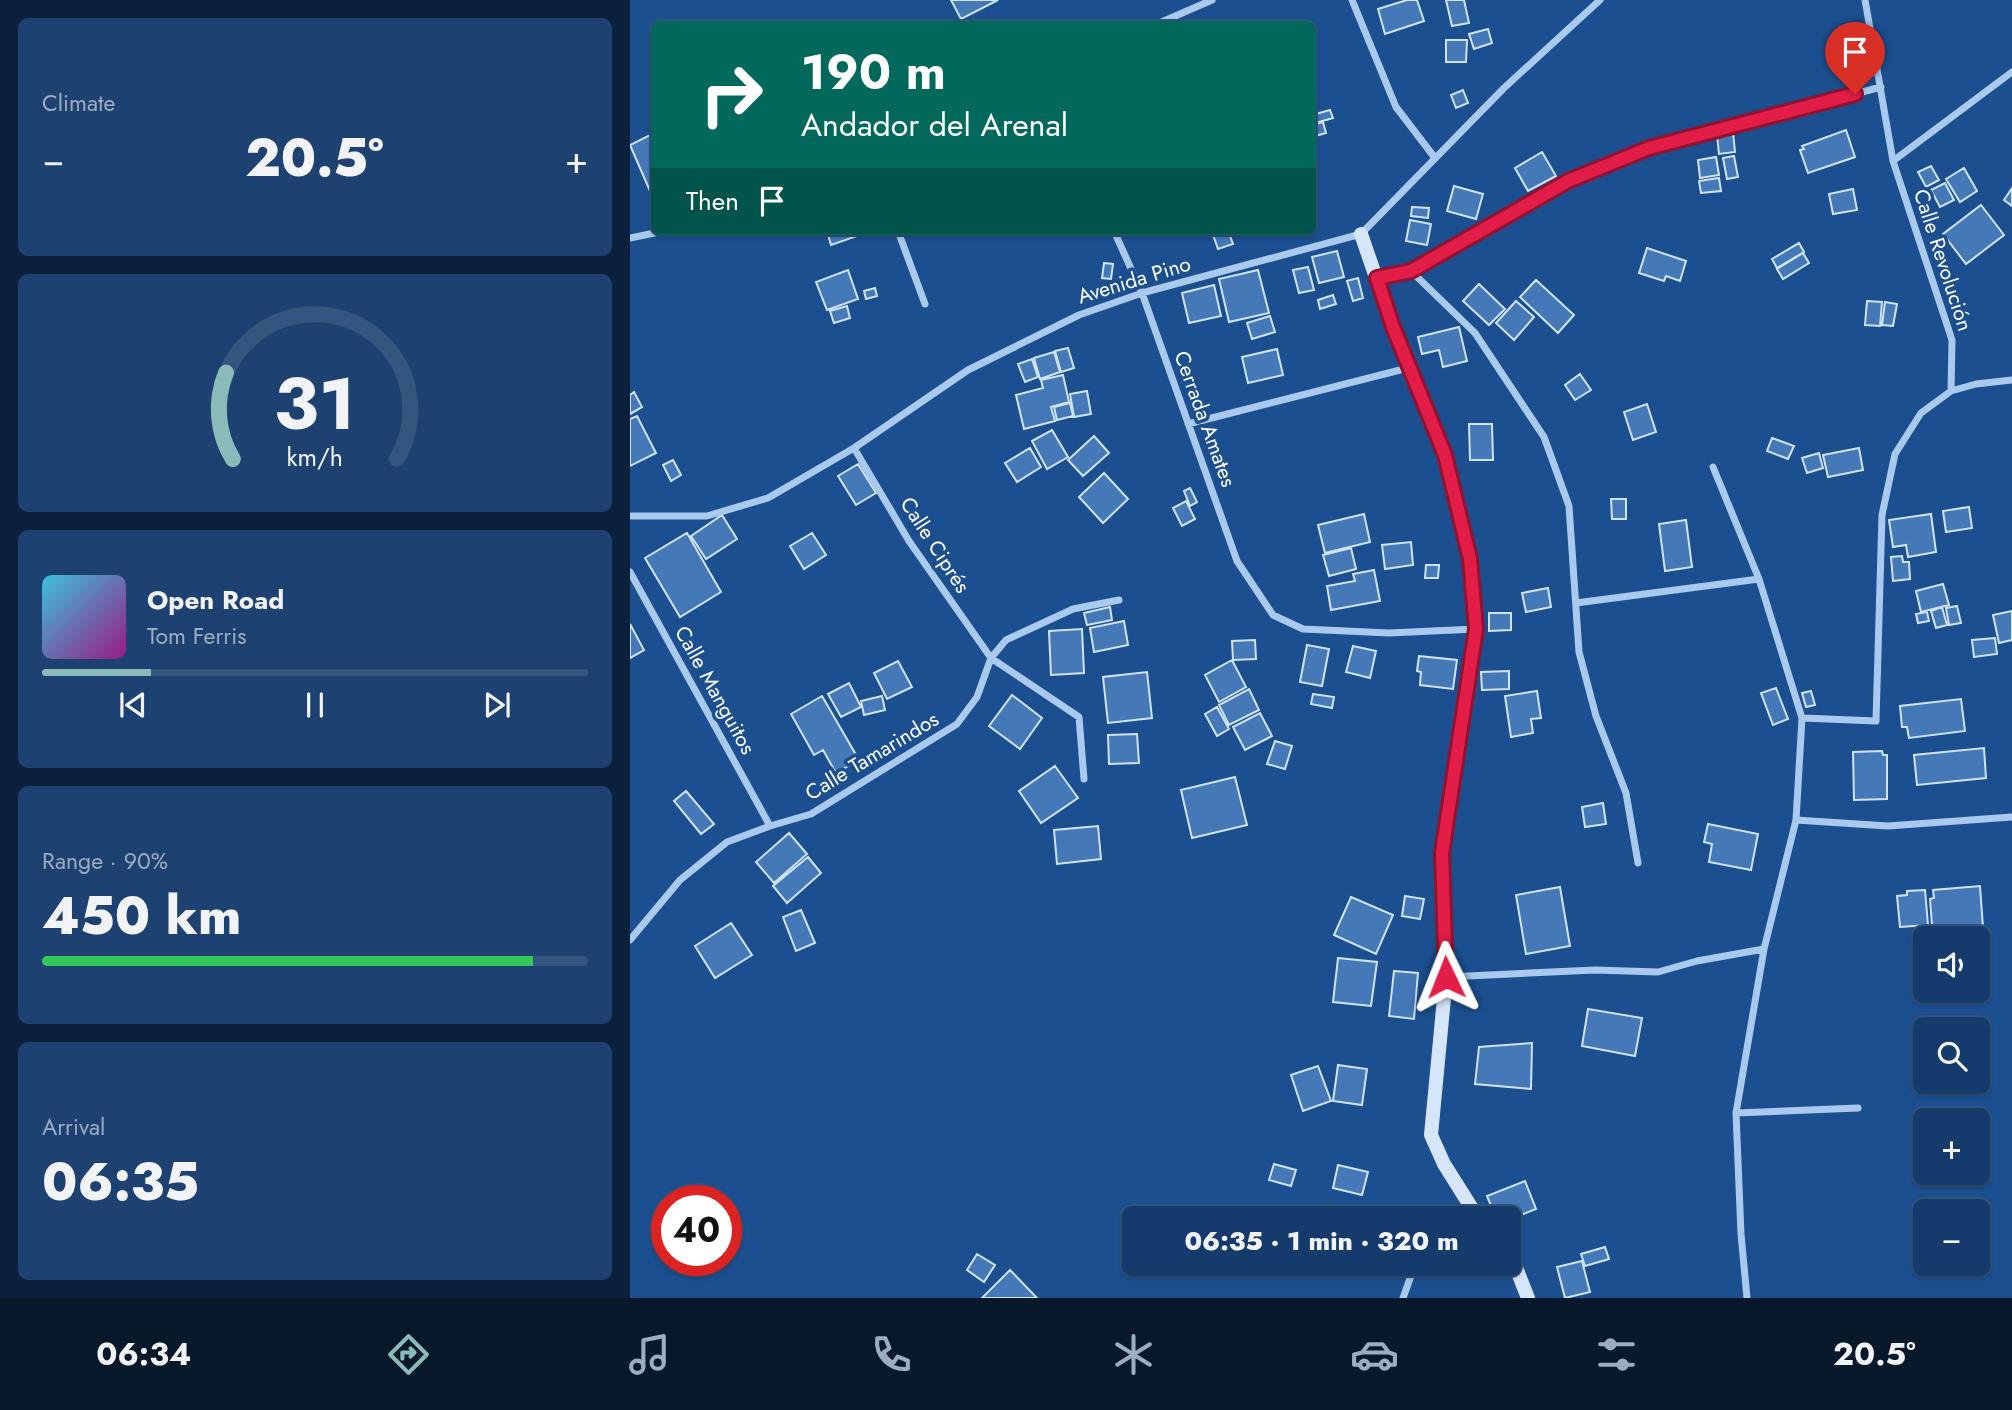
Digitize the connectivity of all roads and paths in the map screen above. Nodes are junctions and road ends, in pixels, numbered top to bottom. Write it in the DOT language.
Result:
graph roads {
  1 [pos="1212,0"];
  2 [pos="1352,0"];
  3 [pos="1600,0"];
  4 [pos="1865,0"];
  5 [pos="1164,21"];
  6 [pos="2012,72"];
  7 [pos="1881,87"];
  8 [pos="1435,158"];
  9 [pos="1893,162"];
  10 [pos="651,234"];
  11 [pos="1361,234"];
  12 [pos="899,235"];
  13 [pos="1116,235"];
  14 [pos="630,238"];
  15 [pos="1411,271"];
  16 [pos="1377,278"];
  17 [pos="1142,293"];
  18 [pos="925,304"];
  19 [pos="1408,368"];
  20 [pos="2012,380"];
  21 [pos="1951,391"];
  22 [pos="1188,424"];
  23 [pos="854,448"];
  24 [pos="1713,467"];
  25 [pos="630,516"];
  26 [pos="630,572"];
  27 [pos="1759,579"];
  28 [pos="1119,600"];
  29 [pos="1576,603"];
  30 [pos="1476,629"];
  31 [pos="991,658"];
  32 [pos="1802,718"];
  33 [pos="1084,779"];
  34 [pos="2012,817"];
  35 [pos="1796,820"];
  36 [pos="770,825"];
  37 [pos="1638,863"];
  38 [pos="630,940"];
  39 [pos="1764,949"];
  40 [pos="1446,977"];
  41 [pos="1858,1108"];
  42 [pos="1736,1113"];
  43 [pos="1470,1206"];
  44 [pos="1411,1276"];
  45 [pos="1519,1276"];
  46 [pos="1403,1298"];
  47 [pos="1528,1298"];
  48 [pos="1747,1298"];
  1 -- 5 [label="street"];
  2 -- 8 [label="street"];
  3 -- 8 [label="street"];
  4 -- 7 [label="street, Calle Revolución"];
  6 -- 9 [label="street"];
  7 -- 9 [label="street, Calle Revolución"];
  7 -- 15 [label="street"];
  8 -- 11 [label="street"];
  9 -- 21 [label="street, Calle Revolución"];
  10 -- 14 [label="street"];
  11 -- 16 [label="street"];
  11 -- 17 [label="street, Avenida Pino"];
  12 -- 18 [label="street"];
  13 -- 17 [label="street, Cerrada Amates"];
  15 -- 16 [label="street"];
  15 -- 29 [label="street"];
  16 -- 19 [label="street"];
  17 -- 22 [label="street, Cerrada Amates"];
  17 -- 23 [label="street, Avenida Pino"];
  19 -- 22 [label="street"];
  19 -- 30 [label="street"];
  20 -- 21 [label="street"];
  21 -- 32 [label="street"];
  22 -- 30 [label="street, Cerrada Amates"];
  23 -- 25 [label="street, Avenida Pino"];
  23 -- 31 [label="street, Calle Ciprés"];
  24 -- 27 [label="street"];
  26 -- 36 [label="street, Calle Manguitos"];
  27 -- 29 [label="street"];
  27 -- 32 [label="street"];
  28 -- 31 [label="street, Calle Tamarindos"];
  29 -- 37 [label="street"];
  30 -- 40 [label="street"];
  31 -- 33 [label="street"];
  31 -- 36 [label="street, Calle Tamarindos"];
  32 -- 35 [label="street"];
  34 -- 35 [label="street"];
  35 -- 39 [label="street"];
  36 -- 38 [label="street, Calle Tamarindos"];
  39 -- 40 [label="street"];
  39 -- 42 [label="street"];
  40 -- 43 [label="street"];
  41 -- 42 [label="street"];
  42 -- 48 [label="street"];
  44 -- 46 [label="street"];
  45 -- 47 [label="street"];
}
